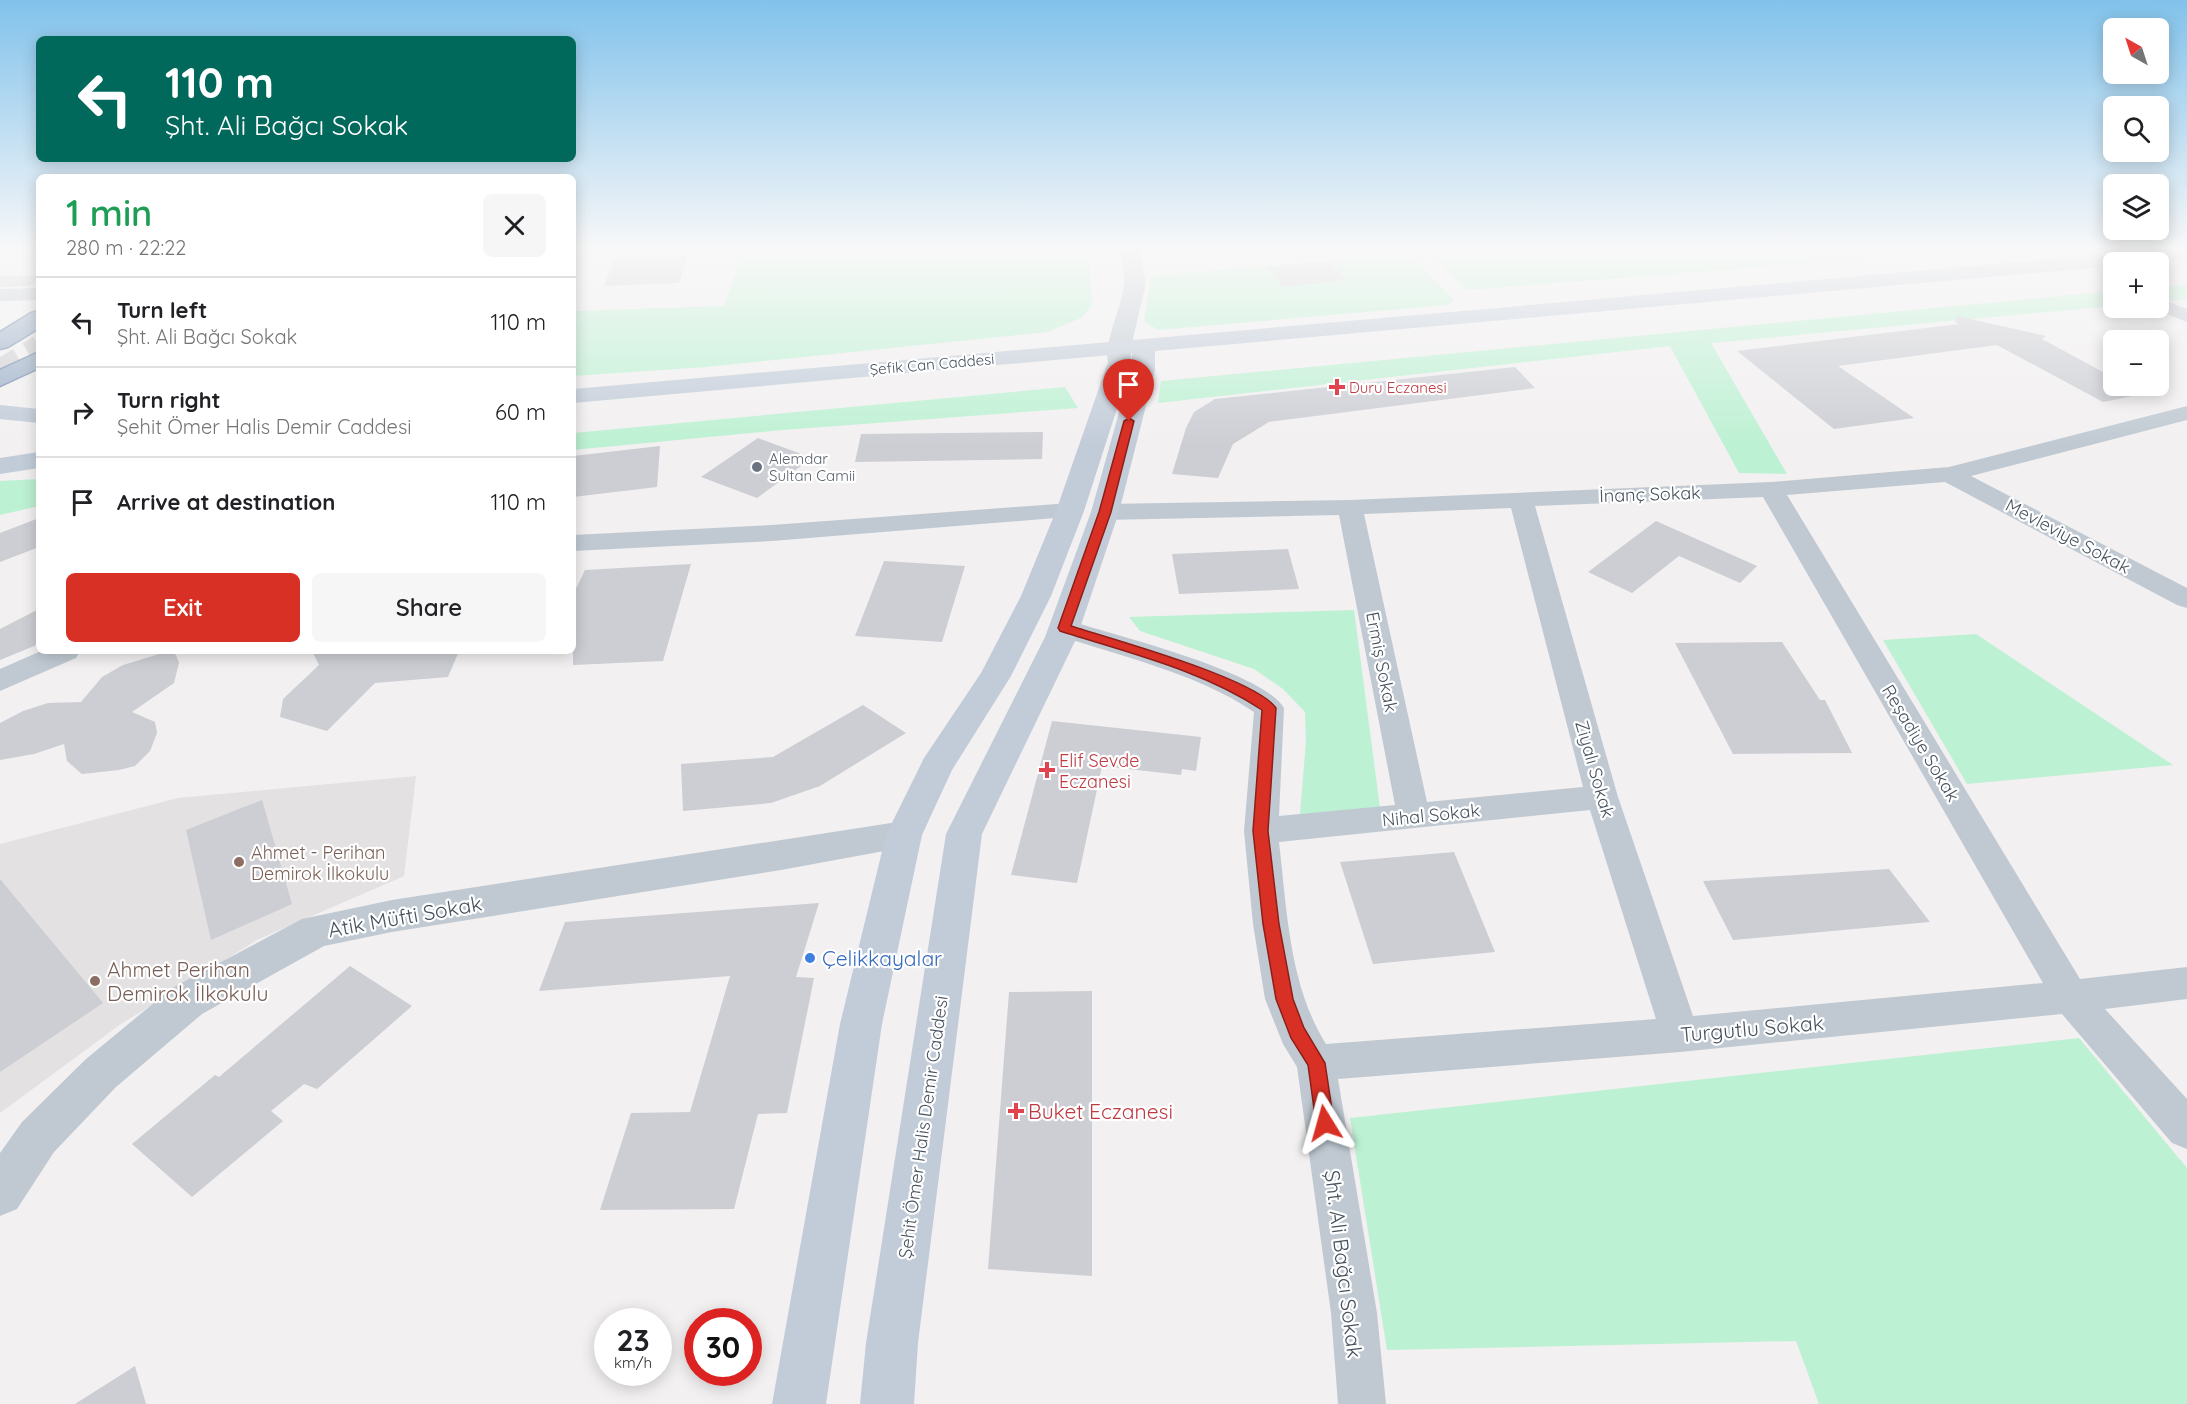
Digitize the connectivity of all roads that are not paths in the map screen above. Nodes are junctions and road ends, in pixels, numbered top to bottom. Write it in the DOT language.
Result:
graph roads {
  1 [pos="1134,315"];
  2 [pos="1551,315"];
  3 [pos="1629,315"];
  4 [pos="36,320"];
  5 [pos="36,325"];
  6 [pos="4,341"];
  7 [pos="1132,355"];
  8 [pos="36,361"];
  9 [pos="0,380"];
  10 [pos="576,396"];
  11 [pos="0,412"];
  12 [pos="2187,413"];
  13 [pos="576,414"];
  14 [pos="36,416"];
  15 [pos="0,454"];
  16 [pos="36,454"];
  17 [pos="36,460"];
  18 [pos="0,466"];
  19 [pos="1949,474"];
  20 [pos="1771,489"];
  21 [pos="1521,499"];
  22 [pos="1350,507"];
  23 [pos="1087,512"];
  24 [pos="576,543"];
  25 [pos="2187,599"];
  26 [pos="1064,628"];
  27 [pos="59,654"];
  28 [pos="0,681"];
  29 [pos="1602,797"];
  30 [pos="1414,817"];
  31 [pos="1261,831"];
  32 [pos="904,835"];
  33 [pos="2187,983"];
  34 [pos="2072,997"];
  35 [pos="1680,1035"];
  36 [pos="1316,1063"];
  37 [pos="2187,1129"];
  38 [pos="0,1193"];
  39 [pos="799,1404"];
  40 [pos="887,1404"];
  41 [pos="1362,1404"];
  1 -- 7 [label="street"];
  2 -- 7 [label="main road, Şefik Can Caddesi"];
  3 -- 7 [label="main road, Şefik Can Caddesi"];
  4 -- 6 [label="highway"];
  5 -- 6 [label="highway"];
  7 -- 10 [label="main road, Şefik Can Caddesi"];
  7 -- 13 [label="main road, Şefik Can Caddesi"];
  7 -- 23 [label="main road, Şehit Ömer Halis Demir Caddesi"];
  8 -- 9 [label="highway"];
  11 -- 14 [label="main road"];
  12 -- 19 [label="street, İnanç Sokak"];
  15 -- 16 [label="main road"];
  17 -- 18 [label="main road"];
  19 -- 20 [label="street, İnanç Sokak"];
  19 -- 25 [label="street, Mevleviye Sokak"];
  20 -- 21 [label="street, İnanç Sokak"];
  20 -- 34 [label="street, Reşadiye Sokak"];
  21 -- 22 [label="street, İnanç Sokak"];
  21 -- 29 [label="street, Ziyalı Sokak"];
  22 -- 23 [label="street, İnanç Sokak"];
  22 -- 30 [label="street, Ermiş Sokak"];
  23 -- 24 [label="street, İnanç Sokak"];
  23 -- 26 [label="main road, Şehit Ömer Halis Demir Caddesi"];
  23 -- 32 [label="main road, Şehit Ömer Halis Demir Caddesi"];
  26 -- 31 [label="street, Şht. Ali Bağcı Sokak"];
  26 -- 40 [label="main road, Şehit Ömer Halis Demir Caddesi"];
  27 -- 28 [label="street"];
  29 -- 30 [label="street, Nihal Sokak"];
  29 -- 35 [label="street, Ziyalı Sokak"];
  30 -- 31 [label="street, Nihal Sokak"];
  31 -- 36 [label="street, Şht. Ali Bağcı Sokak"];
  32 -- 38 [label="street, Atik Müfti Sokak"];
  32 -- 39 [label="main road, Şehit Ömer Halis Demir Caddesi"];
  33 -- 34 [label="street, Turgutlu Sokak"];
  34 -- 35 [label="street, Turgutlu Sokak"];
  34 -- 37 [label="street, Reşadiye Sokak"];
  35 -- 36 [label="street, Turgutlu Sokak"];
  36 -- 41 [label="street, Şht. Ali Bağcı Sokak"];
}
